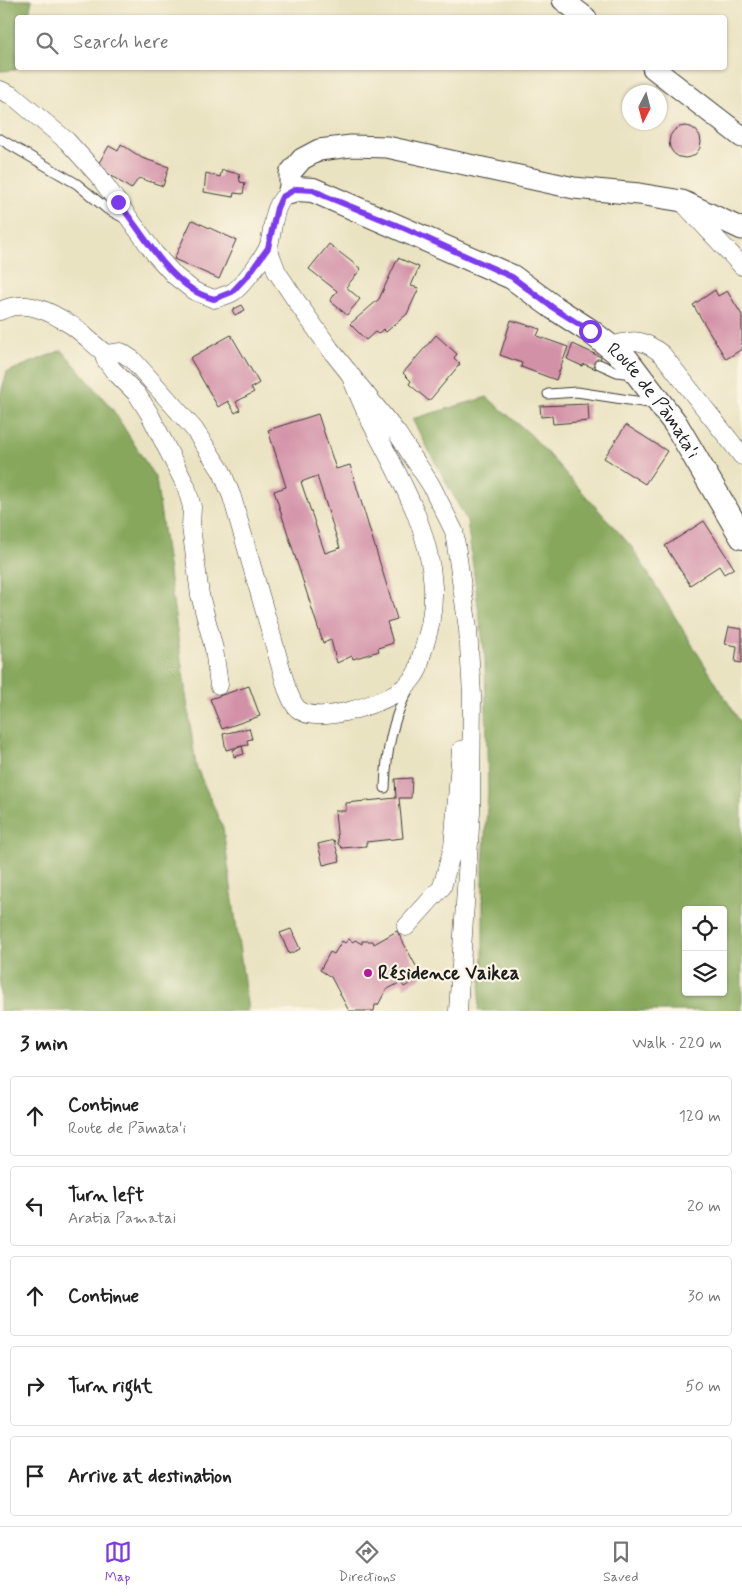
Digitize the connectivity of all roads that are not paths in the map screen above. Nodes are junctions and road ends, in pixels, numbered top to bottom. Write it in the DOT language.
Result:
graph roads {
  1 [pos="563,0"];
  2 [pos="582,15"];
  3 [pos="656,70"];
  4 [pos="0,90"];
  5 [pos="742,137"];
  6 [pos="0,139"];
  7 [pos="290,192"];
  8 [pos="682,201"];
  9 [pos="135,224"];
  10 [pos="742,229"];
  11 [pos="268,248"];
  12 [pos="742,266"];
  13 [pos="0,311"];
  14 [pos="106,354"];
  15 [pos="604,355"];
  16 [pos="349,372"];
  17 [pos="548,394"];
  18 [pos="663,405"];
  19 [pos="742,456"];
  20 [pos="742,537"];
  21 [pos="466,615"];
  22 [pos="416,674"];
  23 [pos="219,685"];
  24 [pos="385,788"];
  25 [pos="406,927"];
  26 [pos="458,1011"];
  1 -- 2 [label="street"];
  3 -- 5 [label="street"];
  4 -- 9 [label="street"];
  6 -- 9 [label="lane"];
  7 -- 8 [label="street"];
  7 -- 11 [label="street"];
  7 -- 15 [label="main road, Route de Pāmata'i"];
  8 -- 10 [label="street"];
  8 -- 12 [label="street"];
  9 -- 11 [label="street"];
  11 -- 16 [label="street"];
  13 -- 14 [label="street"];
  14 -- 22 [label="street"];
  14 -- 23 [label="street"];
  15 -- 18 [label="main road, Route de Pāmata'i"];
  15 -- 19 [label="street"];
  16 -- 21 [label="street"];
  16 -- 22 [label="street"];
  17 -- 18 [label="lane"];
  18 -- 20 [label="main road, Route de Pāmata'i"];
  21 -- 25 [label="street"];
  21 -- 26 [label="street"];
  22 -- 24 [label="lane"];
}
